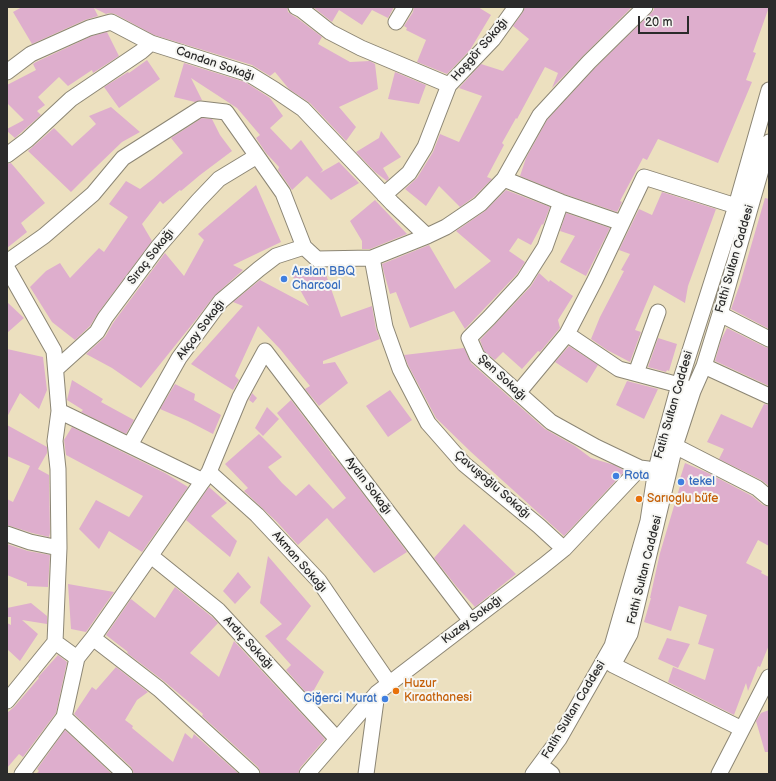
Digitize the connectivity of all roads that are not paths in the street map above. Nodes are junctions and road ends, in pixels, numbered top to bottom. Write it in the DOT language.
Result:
graph roads {
  1 [pos="405,7"];
  2 [pos="516,7"];
  3 [pos="644,7"];
  4 [pos="300,8"];
  5 [pos="396,22"];
  6 [pos="152,43"];
  7 [pos="7,72"];
  8 [pos="449,85"];
  9 [pos="769,90"];
  10 [pos="769,142"];
  11 [pos="7,155"];
  12 [pos="257,156"];
  13 [pos="504,179"];
  14 [pos="384,195"];
  15 [pos="561,202"];
  16 [pos="736,206"];
  17 [pos="622,223"];
  18 [pos="427,236"];
  19 [pos="304,247"];
  20 [pos="372,258"];
  21 [pos="7,262"];
  22 [pos="7,268"];
  23 [pos="658,312"];
  24 [pos="720,314"];
  25 [pos="568,334"];
  26 [pos="769,339"];
  27 [pos="704,366"];
  28 [pos="56,369"];
  29 [pos="636,373"];
  30 [pos="679,385"];
  31 [pos="693,391"];
  32 [pos="518,393"];
  33 [pos="769,396"];
  34 [pos="59,411"];
  35 [pos="130,445"];
  36 [pos="675,446"];
  37 [pos="640,468"];
  38 [pos="662,471"];
  39 [pos="206,476"];
  40 [pos="769,498"];
  41 [pos="7,534"];
  42 [pos="59,548"];
  43 [pos="564,549"];
  44 [pos="151,556"];
  45 [pos="471,621"];
  46 [pos="93,638"];
  47 [pos="55,642"];
  48 [pos="77,658"];
  49 [pos="613,664"];
  50 [pos="768,679"];
  51 [pos="390,683"];
  52 [pos="377,693"];
  53 [pos="7,701"];
  54 [pos="64,717"];
  55 [pos="742,729"];
  56 [pos="337,739"];
  57 [pos="544,773"];
  58 [pos="22,774"];
  59 [pos="125,774"];
  60 [pos="252,774"];
  61 [pos="307,774"];
  62 [pos="366,774"];
  63 [pos="719,774"];
  1 -- 5 [label="street"];
  2 -- 8 [label="street, Hoşgör Sokağı"];
  3 -- 13 [label="street"];
  4 -- 8 [label="street"];
  6 -- 7 [label="street, Candan Sokağı"];
  6 -- 11 [label="street"];
  6 -- 14 [label="street, Candan Sokağı"];
  8 -- 14 [label="street, Hoşgör Sokağı"];
  9 -- 16 [label="street, Fatih Sultan Caddesi"];
  10 -- 24 [label="street, Fathi Sultan Caddesi"];
  12 -- 19 [label="street"];
  12 -- 21 [label="street"];
  12 -- 28 [label="street, Sıraç Sokağı"];
  13 -- 15 [label="street"];
  13 -- 18 [label="street"];
  14 -- 18 [label="street, Candan Sokağı"];
  15 -- 17 [label="street"];
  15 -- 32 [label="street, Şen Sokağı"];
  16 -- 17 [label="street"];
  16 -- 30 [label="street, Fatih Sultan Caddesi"];
  17 -- 25 [label="street"];
  18 -- 20 [label="street"];
  19 -- 20 [label="street"];
  19 -- 35 [label="street, Akçay Sokağı"];
  20 -- 43 [label="street, Çavuşoğlu Sokağı"];
  22 -- 28 [label="street"];
  23 -- 29 [label="street"];
  24 -- 26 [label="street"];
  24 -- 27 [label="street, Fathi Sultan Caddesi"];
  25 -- 29 [label="street"];
  25 -- 32 [label="street"];
  27 -- 31 [label="street, Fathi Sultan Caddesi"];
  27 -- 33 [label="street"];
  28 -- 34 [label="street"];
  29 -- 30 [label="street"];
  30 -- 31 [label="street"];
  30 -- 38 [label="street, Fatih Sultan Caddesi"];
  31 -- 36 [label="street, Fathi Sultan Caddesi"];
  32 -- 37 [label="street, Şen Sokağı"];
  34 -- 35 [label="street, Akman Sokağı"];
  34 -- 42 [label="street"];
  35 -- 39 [label="street, Akman Sokağı"];
  36 -- 38 [label="street, Fathi Sultan Caddesi"];
  36 -- 40 [label="street"];
  37 -- 38 [label="street, Şen Sokağı"];
  37 -- 43 [label="street, Kuzey Sokağı"];
  38 -- 49 [label="street, Fathi Sultan Caddesi"];
  38 -- 57 [label="street, Fatih Sultan Caddesi"];
  39 -- 44 [label="street"];
  39 -- 45 [label="street, Aydın Sokağı"];
  39 -- 51 [label="street, Akman Sokağı"];
  41 -- 42 [label="street"];
  42 -- 47 [label="street"];
  43 -- 45 [label="street, Kuzey Sokağı"];
  44 -- 46 [label="street"];
  44 -- 56 [label="street, Ardıç Sokağı"];
  45 -- 51 [label="street, Kuzey Sokağı"];
  46 -- 48 [label="street"];
  46 -- 60 [label="street"];
  47 -- 48 [label="street"];
  47 -- 53 [label="street"];
  48 -- 54 [label="street"];
  49 -- 55 [label="street"];
  49 -- 57 [label="street, Fathi Sultan Caddesi"];
  50 -- 55 [label="street"];
  51 -- 52 [label="street, Kuzey Sokağı"];
  52 -- 56 [label="street, Kuzey Sokağı"];
  52 -- 62 [label="street"];
  54 -- 58 [label="street"];
  54 -- 59 [label="street"];
  55 -- 63 [label="street"];
  56 -- 61 [label="street, Kuzey Sokağı"];
}
